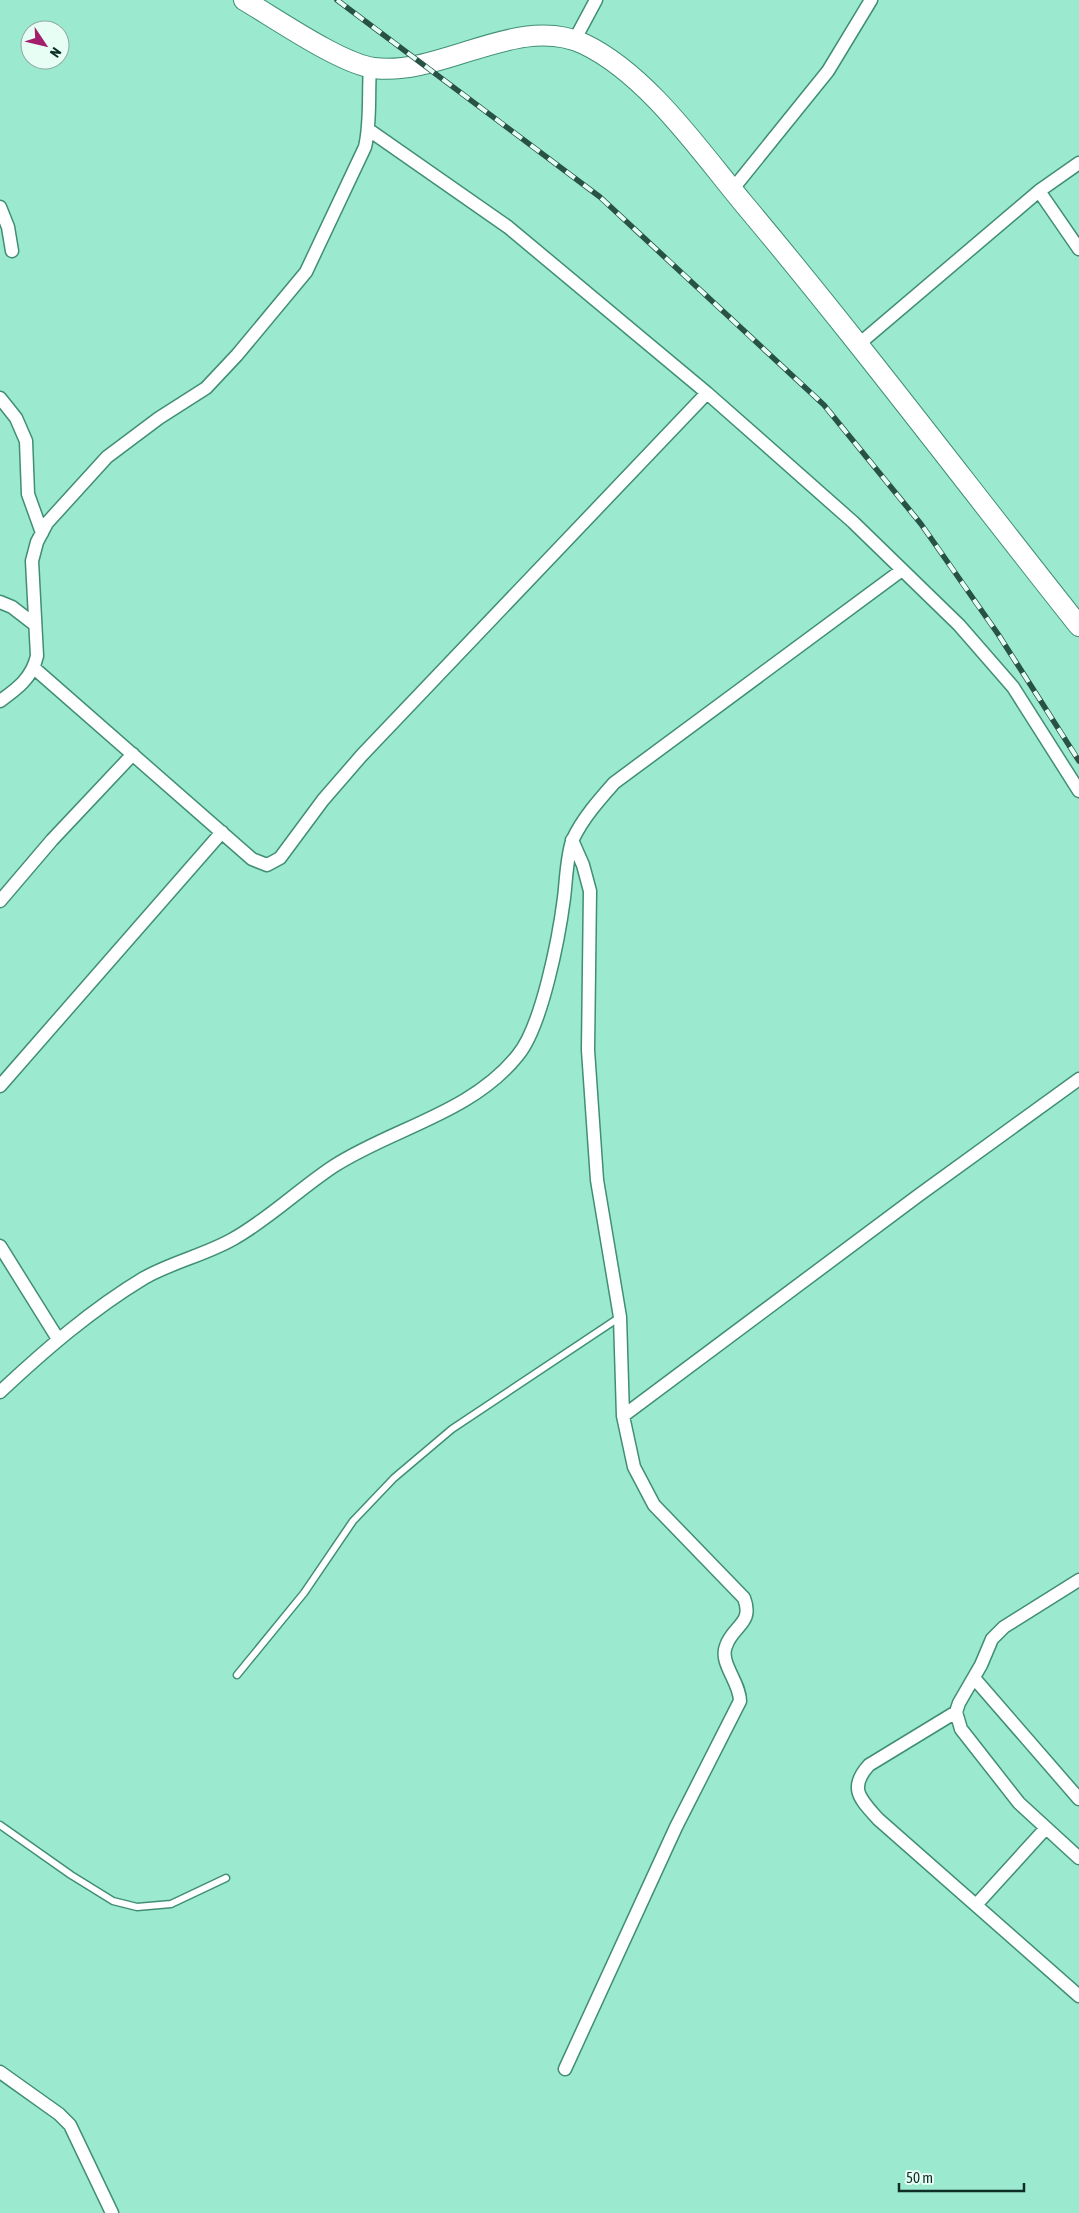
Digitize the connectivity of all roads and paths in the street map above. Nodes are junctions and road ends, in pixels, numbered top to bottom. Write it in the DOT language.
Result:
graph roads {
  1 [pos="244,0"];
  2 [pos="596,0"];
  3 [pos="871,0"];
  4 [pos="574,41"];
  5 [pos="370,68"];
  6 [pos="369,130"];
  7 [pos="1079,163"];
  8 [pos="732,190"];
  9 [pos="1038,191"];
  10 [pos="0,207"];
  11 [pos="1079,249"];
  12 [pos="12,251"];
  13 [pos="859,344"];
  14 [pos="707,393"];
  15 [pos="0,398"];
  16 [pos="42,533"];
  17 [pos="902,570"];
  18 [pos="0,602"];
  19 [pos="34,624"];
  20 [pos="1078,624"];
  21 [pos="34,668"];
  22 [pos="0,702"];
  23 [pos="133,754"];
  24 [pos="1079,791"];
  25 [pos="222,832"];
  26 [pos="572,840"];
  27 [pos="0,901"];
  28 [pos="1079,1079"];
  29 [pos="0,1086"];
  30 [pos="0,1246"];
  31 [pos="620,1317"];
  32 [pos="58,1339"];
  33 [pos="0,1392"];
  34 [pos="623,1416"];
  35 [pos="1079,1580"];
  36 [pos="237,1675"];
  37 [pos="974,1678"];
  38 [pos="956,1712"];
  39 [pos="1079,1799"];
  40 [pos="0,1825"];
  41 [pos="1046,1828"];
  42 [pos="1079,1858"];
  43 [pos="226,1878"];
  44 [pos="976,1904"];
  45 [pos="1079,1996"];
  46 [pos="565,2069"];
  47 [pos="0,2072"];
  48 [pos="112,2213"];
  1 -- 5 [label="main road"];
  2 -- 4 [label="street"];
  3 -- 8 [label="street"];
  4 -- 5 [label="main road"];
  4 -- 8 [label="main road"];
  5 -- 6 [label="street"];
  6 -- 14 [label="street"];
  6 -- 16 [label="street"];
  7 -- 9 [label="street"];
  8 -- 13 [label="main road"];
  9 -- 11 [label="street"];
  9 -- 13 [label="street"];
  10 -- 12 [label="street"];
  13 -- 20 [label="main road"];
  14 -- 17 [label="street"];
  14 -- 25 [label="street"];
  15 -- 16 [label="street"];
  16 -- 19 [label="street"];
  17 -- 24 [label="street"];
  17 -- 26 [label="street"];
  18 -- 19 [label="street"];
  19 -- 21 [label="street"];
  21 -- 22 [label="street"];
  21 -- 23 [label="street"];
  23 -- 25 [label="street"];
  23 -- 27 [label="street"];
  25 -- 29 [label="street"];
  26 -- 31 [label="street"];
  26 -- 32 [label="street"];
  28 -- 34 [label="street"];
  30 -- 32 [label="street"];
  31 -- 34 [label="street"];
  31 -- 36 [label="lane"];
  32 -- 33 [label="street"];
  34 -- 46 [label="street"];
  35 -- 37 [label="street"];
  37 -- 38 [label="street"];
  37 -- 39 [label="street"];
  38 -- 41 [label="street"];
  38 -- 44 [label="street"];
  40 -- 43 [label="lane"];
  41 -- 42 [label="street"];
  41 -- 44 [label="street"];
  44 -- 45 [label="street"];
  47 -- 48 [label="street"];
}
